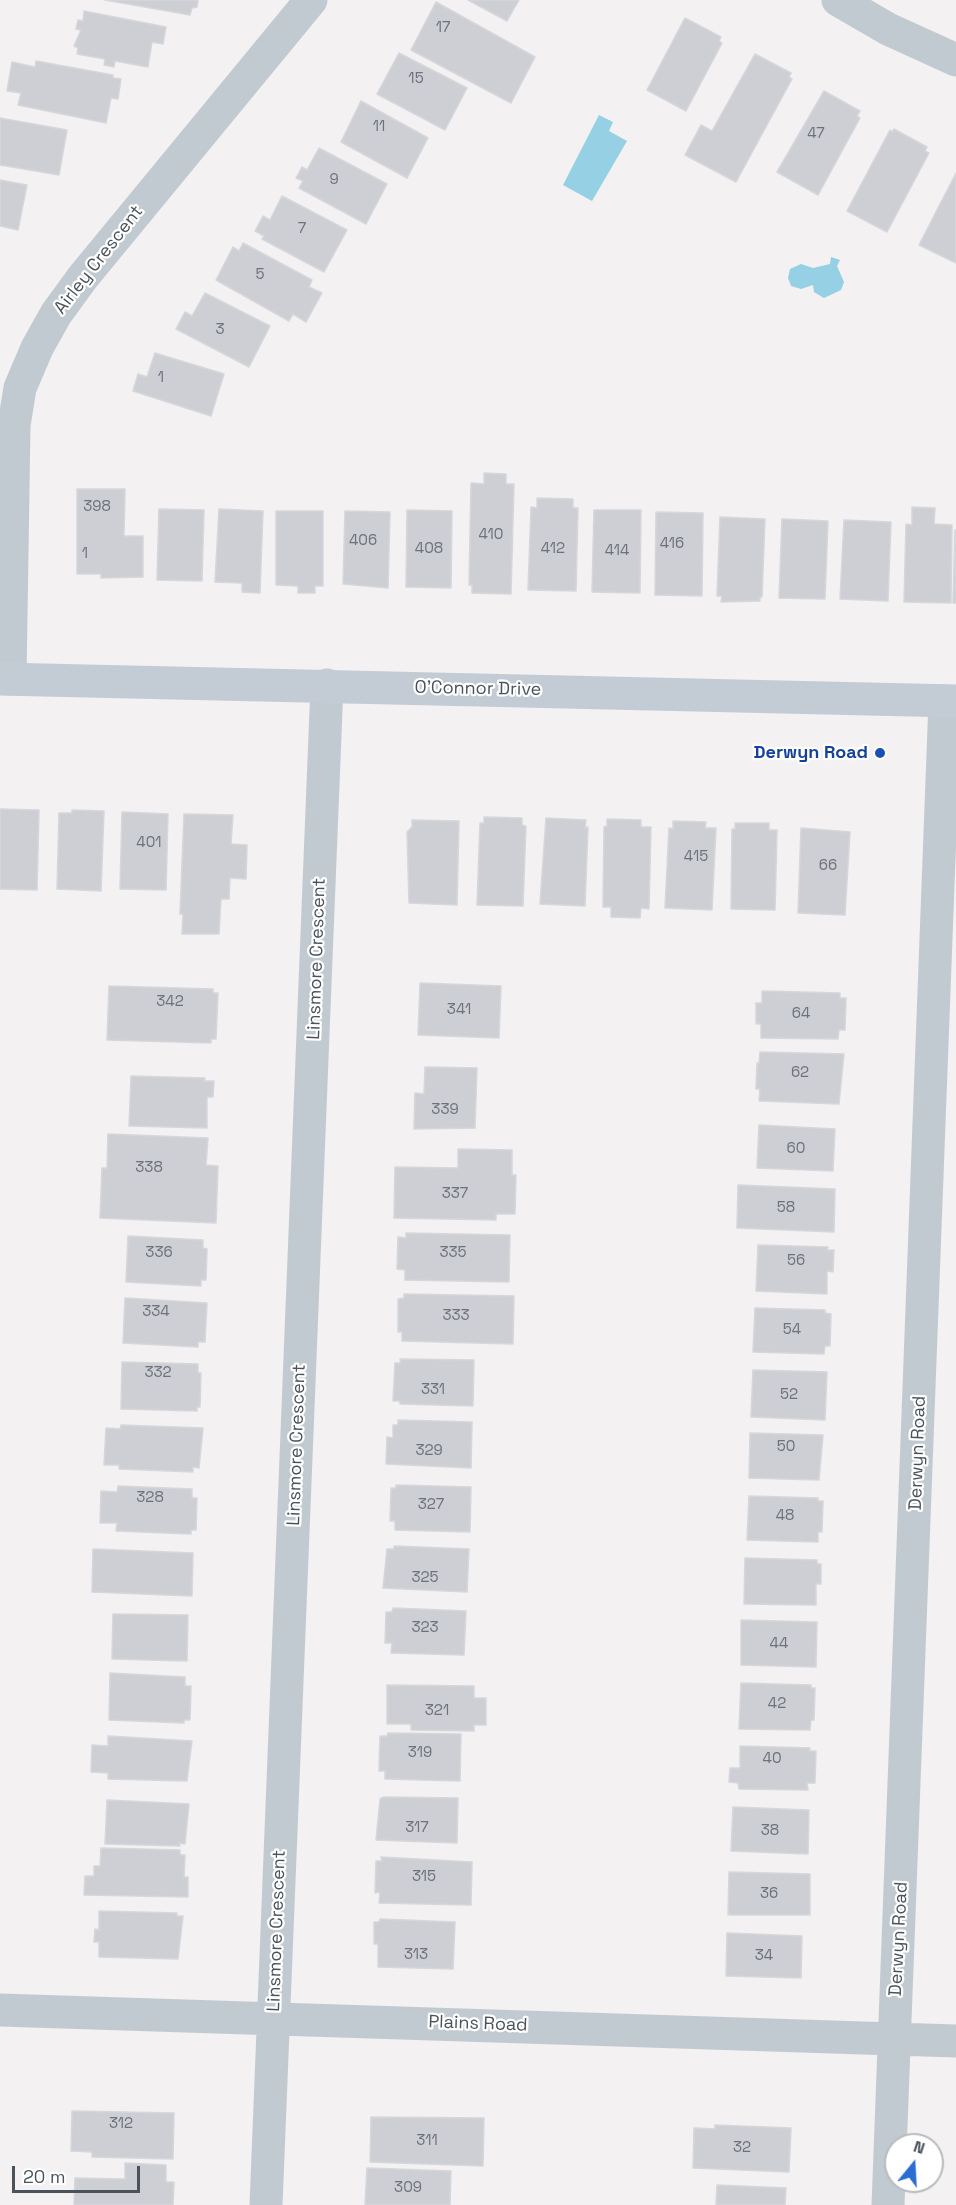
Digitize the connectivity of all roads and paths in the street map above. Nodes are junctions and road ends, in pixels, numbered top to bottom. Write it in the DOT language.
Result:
graph roads {
  1 [pos="311,0"];
  2 [pos="838,0"];
  3 [pos="956,60"];
  4 [pos="5,679"];
  5 [pos="327,685"];
  6 [pos="950,701"];
  7 [pos="0,2010"];
  8 [pos="273,2017"];
  9 [pos="894,2038"];
  10 [pos="956,2040"];
  11 [pos="266,2205"];
  12 [pos="888,2205"];
  1 -- 4 [label="street, Airley Crescent"];
  2 -- 3 [label="street"];
  4 -- 5 [label="main road, O'Connor Drive"];
  5 -- 6 [label="main road, O'Connor Drive"];
  5 -- 8 [label="street, Linsmore Crescent"];
  6 -- 9 [label="street, Derwyn Road"];
  7 -- 8 [label="street, Plains Road"];
  8 -- 9 [label="street, Plains Road"];
  8 -- 11 [label="street, Linsmore Crescent"];
  9 -- 10 [label="street, Plains Road"];
  9 -- 12 [label="street, Derwyn Road"];
}
